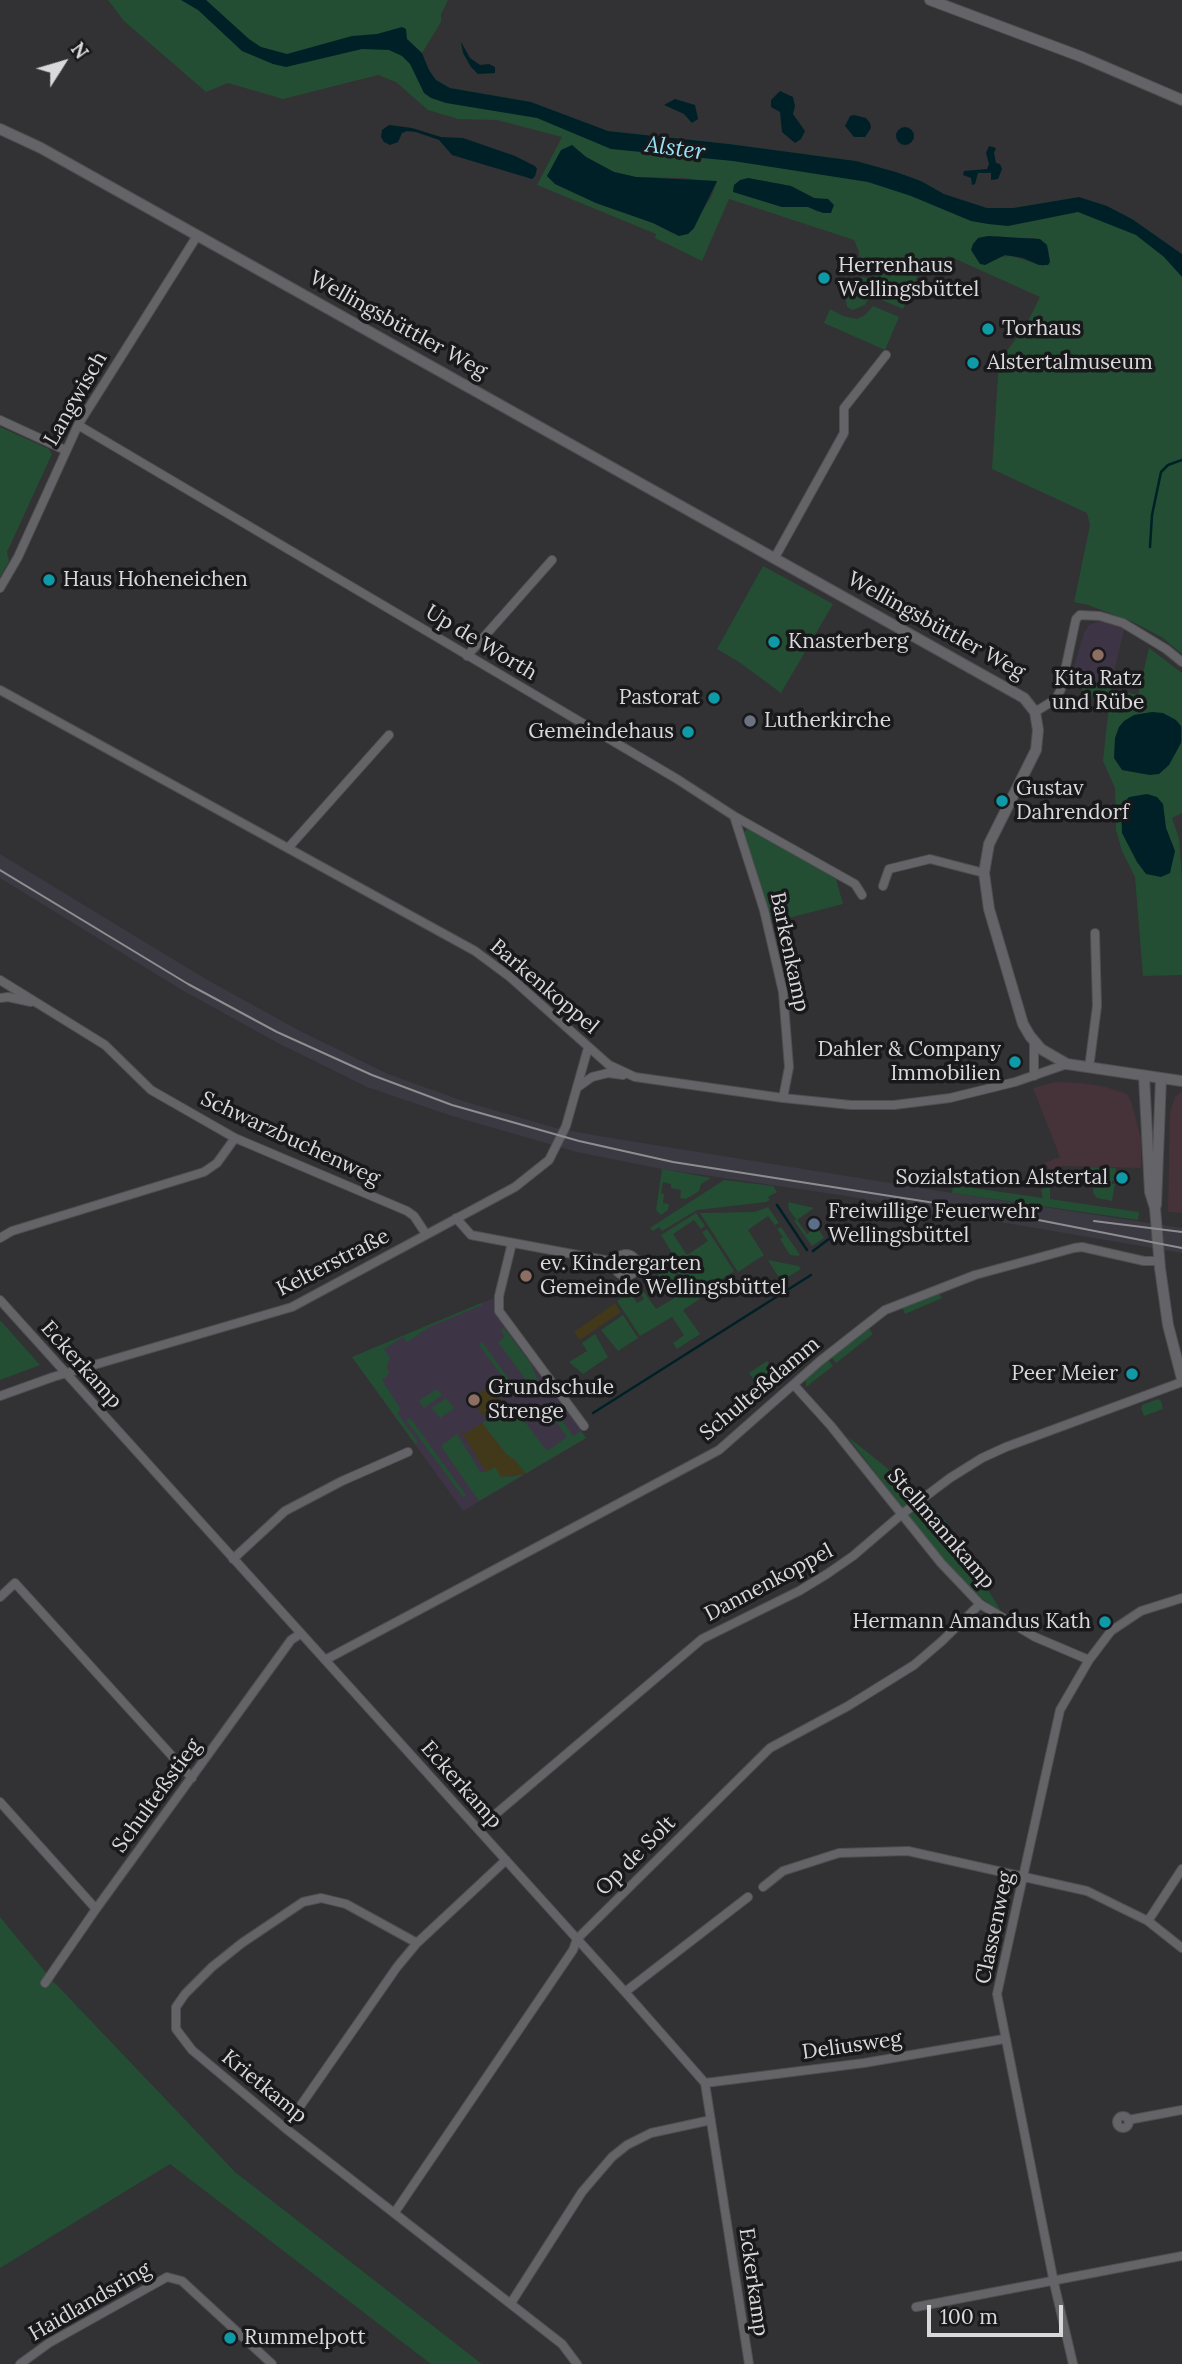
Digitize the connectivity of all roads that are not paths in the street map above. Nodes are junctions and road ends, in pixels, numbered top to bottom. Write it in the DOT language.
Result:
graph roads {
  1 [pos="930,0"];
  2 [pos="1182,100"];
  3 [pos="0,129"];
  4 [pos="197,236"];
  5 [pos="886,355"];
  6 [pos="0,420"];
  7 [pos="78,425"];
  8 [pos="65,450"];
  9 [pos="774,559"];
  10 [pos="552,560"];
  11 [pos="0,588"];
  12 [pos="467,656"];
  13 [pos="1182,662"];
  14 [pos="0,691"];
  15 [pos="1035,712"];
  16 [pos="389,735"];
  17 [pos="734,816"];
  18 [pos="289,847"];
  19 [pos="984,873"];
  20 [pos="883,886"];
  21 [pos="862,895"];
  22 [pos="1095,933"];
  23 [pos="0,980"];
  24 [pos="0,998"];
  25 [pos="39,1003"];
  26 [pos="1034,1042"];
  27 [pos="588,1048"];
  28 [pos="1067,1064"];
  29 [pos="1089,1068"];
  30 [pos="1034,1076"];
  31 [pos="1144,1076"];
  32 [pos="635,1077"];
  33 [pos="1161,1078"];
  34 [pos="1182,1081"];
  35 [pos="578,1087"];
  36 [pos="783,1098"];
  37 [pos="235,1138"];
  38 [pos="1155,1208"];
  39 [pos="456,1218"];
  40 [pos="426,1234"];
  41 [pos="0,1238"];
  42 [pos="512,1243"];
  43 [pos="1159,1261"];
  44 [pos="615,1262"];
  45 [pos="0,1300"];
  46 [pos="66,1374"];
  47 [pos="1182,1380"];
  48 [pos="794,1385"];
  49 [pos="0,1396"];
  50 [pos="584,1426"];
  51 [pos="408,1452"];
  52 [pos="902,1514"];
  53 [pos="233,1559"];
  54 [pos="0,1597"];
  55 [pos="1182,1598"];
  56 [pos="980,1604"];
  57 [pos="300,1633"];
  58 [pos="325,1660"];
  59 [pos="1089,1660"];
  60 [pos="192,1778"];
  61 [pos="0,1801"];
  62 [pos="478,1829"];
  63 [pos="506,1860"];
  64 [pos="1182,1869"];
  65 [pos="1024,1876"];
  66 [pos="763,1887"];
  67 [pos="748,1897"];
  68 [pos="96,1909"];
  69 [pos="1148,1921"];
  70 [pos="578,1939"];
  71 [pos="417,1942"];
  72 [pos="1182,1948"];
  73 [pos="45,1983"];
  74 [pos="625,1992"];
  75 [pos="1004,2039"];
  76 [pos="705,2083"];
  77 [pos="1182,2110"];
  78 [pos="1128,2119"];
  79 [pos="711,2120"];
  80 [pos="285,2127"];
  81 [pos="396,2212"];
  82 [pos="1182,2256"];
  83 [pos="1054,2283"];
  84 [pos="511,2303"];
  85 [pos="916,2307"];
  86 [pos="20,2364"];
  87 [pos="272,2364"];
  88 [pos="577,2364"];
  89 [pos="749,2364"];
  90 [pos="1073,2364"];
  1 -- 2 [label="main road"];
  3 -- 4 [label="main road, Wellingsbüttler Weg"];
  4 -- 7 [label="street, Langwisch"];
  4 -- 9 [label="main road, Wellingsbüttler Weg"];
  5 -- 9 [label="street"];
  6 -- 8 [label="street"];
  7 -- 8 [label="street, Langwisch"];
  7 -- 12 [label="street, Up de Worth"];
  8 -- 11 [label="street, Langwisch"];
  9 -- 15 [label="main road, Wellingsbüttler Weg"];
  10 -- 12 [label="street"];
  12 -- 17 [label="street, Up de Worth"];
  13 -- 15 [label="street"];
  14 -- 18 [label="street, Barkenkoppel"];
  15 -- 19 [label="main road"];
  16 -- 18 [label="street"];
  17 -- 21 [label="street, Up de Worth"];
  17 -- 36 [label="street, Barkenkamp"];
  18 -- 27 [label="street, Barkenkoppel"];
  19 -- 20 [label="street"];
  19 -- 26 [label="main road"];
  22 -- 29 [label="street"];
  23 -- 25 [label="street, Schwarzbuchenweg"];
  24 -- 25 [label="street"];
  25 -- 37 [label="street, Schwarzbuchenweg"];
  26 -- 28 [label="main road"];
  26 -- 30 [label="street"];
  27 -- 32 [label="street, Barkenkoppel"];
  27 -- 35 [label="street, Kelterstraße"];
  28 -- 29 [label="main road"];
  28 -- 30 [label="street, Barkenkoppel"];
  29 -- 31 [label="main road"];
  30 -- 36 [label="street, Barkenkoppel"];
  31 -- 33 [label="main road"];
  31 -- 38 [label="main road"];
  32 -- 35 [label="street"];
  32 -- 36 [label="street, Barkenkoppel"];
  33 -- 34 [label="main road"];
  33 -- 38 [label="main road"];
  35 -- 39 [label="street, Kelterstraße"];
  37 -- 40 [label="street, Schwarzbuchenweg"];
  37 -- 41 [label="street"];
  38 -- 43 [label="main road"];
  39 -- 40 [label="street, Kelterstraße"];
  39 -- 42 [label="street"];
  40 -- 46 [label="street, Kelterstraße"];
  42 -- 44 [label="street"];
  42 -- 50 [label="street"];
  43 -- 47 [label="main road"];
  43 -- 48 [label="street, Schulteßdamm"];
  45 -- 46 [label="street, Eckerkamp"];
  46 -- 49 [label="street, Kelterstraße"];
  46 -- 53 [label="street, Eckerkamp"];
  47 -- 52 [label="street, Dannenkoppel"];
  48 -- 52 [label="street, Stellmannkamp"];
  48 -- 58 [label="street, Schulteßdamm"];
  51 -- 53 [label="street"];
  52 -- 56 [label="street, Stellmannkamp"];
  52 -- 62 [label="street, Dannenkoppel"];
  53 -- 57 [label="street, Eckerkamp"];
  54 -- 60 [label="street"];
  55 -- 59 [label="street, Classenweg"];
  56 -- 59 [label="street, Stellmannkamp"];
  56 -- 70 [label="street, Op de Solt"];
  57 -- 58 [label="street, Eckerkamp"];
  57 -- 60 [label="street, Schulteßstieg"];
  58 -- 62 [label="street, Eckerkamp"];
  59 -- 65 [label="street, Classenweg"];
  60 -- 68 [label="street, Schulteßstieg"];
  61 -- 68 [label="street"];
  62 -- 63 [label="street, Eckerkamp"];
  63 -- 70 [label="street, Eckerkamp"];
  63 -- 71 [label="street"];
  64 -- 69 [label="street"];
  65 -- 66 [label="street"];
  65 -- 69 [label="street"];
  65 -- 75 [label="street, Classenweg"];
  67 -- 74 [label="street"];
  68 -- 73 [label="street, Schulteßstieg"];
  69 -- 72 [label="street"];
  70 -- 74 [label="street, Eckerkamp"];
  70 -- 81 [label="street, Op de Solt"];
  71 -- 80 [label="street"];
  71 -- 80 [label="street, Krietkamp"];
  74 -- 76 [label="street, Eckerkamp"];
  75 -- 76 [label="street, Deliusweg"];
  75 -- 83 [label="street, Classenweg"];
  76 -- 79 [label="street, Eckerkamp"];
  77 -- 78 [label="street"];
  79 -- 84 [label="street"];
  79 -- 89 [label="street, Eckerkamp"];
  80 -- 81 [label="street, Krietkamp"];
  81 -- 84 [label="street, Krietkamp"];
  82 -- 83 [label="street"];
  83 -- 85 [label="street"];
  83 -- 90 [label="street, Classenweg"];
  84 -- 88 [label="street, Krietkamp"];
  86 -- 87 [label="street, Haidlandsring"];
}
